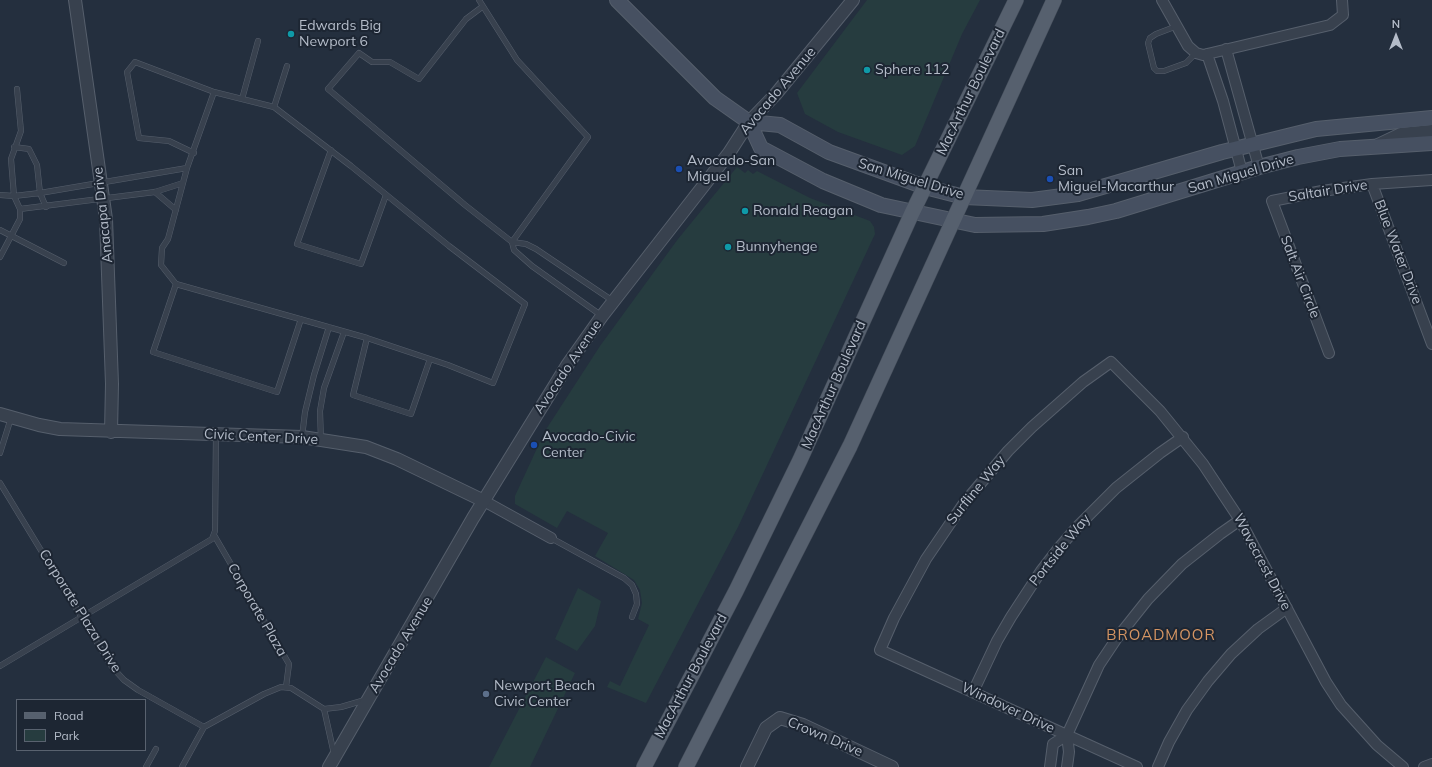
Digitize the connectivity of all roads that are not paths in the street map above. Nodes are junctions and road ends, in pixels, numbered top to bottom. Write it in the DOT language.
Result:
graph roads {
  1 [pos="75,0"];
  2 [pos="479,0"];
  3 [pos="617,0"];
  4 [pos="853,0"];
  5 [pos="1016,0"];
  6 [pos="1054,0"];
  7 [pos="1162,0"];
  8 [pos="1342,0"];
  9 [pos="482,7"];
  10 [pos="1177,26"];
  11 [pos="258,41"];
  12 [pos="1226,49"];
  13 [pos="1196,54"];
  14 [pos="1207,54"];
  15 [pos="287,66"];
  16 [pos="17,89"];
  17 [pos="214,92"];
  18 [pos="242,99"];
  19 [pos="274,108"];
  20 [pos="1432,118"];
  21 [pos="749,122"];
  22 [pos="1432,131"];
  23 [pos="1432,143"];
  24 [pos="1253,144"];
  25 [pos="1377,146"];
  26 [pos="14,147"];
  27 [pos="1236,148"];
  28 [pos="331,150"];
  29 [pos="194,153"];
  30 [pos="1259,167"];
  31 [pos="188,168"];
  32 [pos="1242,172"];
  33 [pos="1432,180"];
  34 [pos="101,183"];
  35 [pos="183,183"];
  36 [pos="1372,184"];
  37 [pos="925,187"];
  38 [pos="40,192"];
  39 [pos="155,192"];
  40 [pos="0,195"];
  41 [pos="386,195"];
  42 [pos="14,196"];
  43 [pos="964,197"];
  44 [pos="103,199"];
  45 [pos="1272,201"];
  46 [pos="46,207"];
  47 [pos="20,209"];
  48 [pos="176,210"];
  49 [pos="912,213"];
  50 [pos="952,221"];
  51 [pos="0,230"];
  52 [pos="11,236"];
  53 [pos="512,242"];
  54 [pos="0,257"];
  55 [pos="64,263"];
  56 [pos="176,284"];
  57 [pos="613,301"];
  58 [pos="602,316"];
  59 [pos="301,320"];
  60 [pos="329,327"];
  61 [pos="344,332"];
  62 [pos="367,338"];
  63 [pos="1432,344"];
  64 [pos="1329,354"];
  65 [pos="430,359"];
  66 [pos="1111,362"];
  67 [pos="5,416"];
  68 [pos="111,432"];
  69 [pos="216,434"];
  70 [pos="302,437"];
  71 [pos="1183,437"];
  72 [pos="321,440"];
  73 [pos="0,453"];
  74 [pos="0,483"];
  75 [pos="484,501"];
  76 [pos="1240,520"];
  77 [pos="214,535"];
  78 [pos="551,538"];
  79 [pos="1287,608"];
  80 [pos="632,618"];
  81 [pos="82,619"];
  82 [pos="880,650"];
  83 [pos="0,666"];
  84 [pos="286,688"];
  85 [pos="973,692"];
  86 [pos="368,700"];
  87 [pos="324,709"];
  88 [pos="204,727"];
  89 [pos="1067,735"];
  90 [pos="156,749"];
  91 [pos="332,762"];
  92 [pos="1432,764"];
  93 [pos="146,767"];
  94 [pos="182,767"];
  95 [pos="644,767"];
  96 [pos="686,767"];
  97 [pos="747,767"];
  98 [pos="892,767"];
  99 [pos="1050,767"];
  100 [pos="1067,767"];
  101 [pos="1137,767"];
  102 [pos="1158,767"];
  103 [pos="1403,767"];
  104 [pos="1424,767"];
  1 -- 34 [label="street, Anacapa Drive"];
  2 -- 9 [label="lane"];
  3 -- 21 [label="main road, San Miguel Drive"];
  4 -- 21 [label="street, Avocado Avenue"];
  5 -- 37 [label="main road, MacArthur Boulevard"];
  6 -- 43 [label="main road"];
  7 -- 10 [label="street"];
  8 -- 12 [label="street"];
  9 -- 53 [label="lane"];
  9 -- 53 [label="lane"];
  10 -- 13 [label="street"];
  10 -- 13 [label="lane"];
  11 -- 18 [label="lane"];
  12 -- 14 [label="street"];
  12 -- 24 [label="street"];
  13 -- 14 [label="street"];
  14 -- 27 [label="street"];
  15 -- 19 [label="lane"];
  16 -- 26 [label="lane"];
  17 -- 18 [label="lane"];
  17 -- 29 [label="lane"];
  17 -- 29 [label="lane"];
  18 -- 19 [label="lane"];
  19 -- 28 [label="lane"];
  20 -- 24 [label="main road, San Miguel Drive"];
  21 -- 37 [label="main road, San Miguel Drive"];
  21 -- 49 [label="main road, San Miguel Drive"];
  21 -- 57 [label="street, Avocado Avenue"];
  22 -- 25 [label="street"];
  23 -- 25 [label="main road, San Miguel Drive"];
  24 -- 27 [label="main road, San Miguel Drive"];
  24 -- 30 [label="street"];
  25 -- 30 [label="main road, San Miguel Drive"];
  26 -- 38 [label="lane"];
  26 -- 42 [label="lane"];
  27 -- 32 [label="street"];
  27 -- 43 [label="main road, San Miguel Drive"];
  28 -- 41 [label="lane"];
  28 -- 41 [label="lane"];
  29 -- 31 [label="lane"];
  30 -- 32 [label="main road, San Miguel Drive"];
  31 -- 34 [label="lane"];
  31 -- 35 [label="lane"];
  32 -- 50 [label="main road, San Miguel Drive"];
  33 -- 36 [label="street, Saltair Drive"];
  34 -- 38 [label="lane"];
  34 -- 44 [label="street, Anacapa Drive"];
  35 -- 39 [label="lane"];
  35 -- 48 [label="lane"];
  36 -- 45 [label="street, Saltair Drive"];
  36 -- 63 [label="street, Blue Water Drive"];
  37 -- 43 [label="main road, San Miguel Drive"];
  37 -- 49 [label="main road, MacArthur Boulevard"];
  38 -- 42 [label="lane"];
  38 -- 46 [label="lane"];
  39 -- 44 [label="lane"];
  39 -- 48 [label="lane"];
  40 -- 42 [label="lane"];
  41 -- 65 [label="lane"];
  42 -- 47 [label="lane"];
  43 -- 50 [label="main road"];
  44 -- 46 [label="lane"];
  44 -- 68 [label="street, Anacapa Drive"];
  45 -- 64 [label="street, Salt Air Circle"];
  46 -- 47 [label="lane"];
  47 -- 52 [label="lane"];
  48 -- 56 [label="lane"];
  49 -- 50 [label="main road, San Miguel Drive"];
  49 -- 95 [label="main road, MacArthur Boulevard"];
  50 -- 96 [label="main road"];
  51 -- 52 [label="lane"];
  52 -- 54 [label="lane"];
  52 -- 55 [label="lane"];
  53 -- 57 [label="lane"];
  53 -- 58 [label="lane"];
  56 -- 59 [label="lane"];
  56 -- 59 [label="lane"];
  57 -- 58 [label="street, Avocado Avenue"];
  58 -- 75 [label="street, Avocado Avenue"];
  59 -- 60 [label="lane"];
  60 -- 61 [label="lane"];
  60 -- 70 [label="lane"];
  61 -- 62 [label="lane"];
  61 -- 72 [label="lane"];
  62 -- 65 [label="lane"];
  62 -- 65 [label="lane"];
  66 -- 71 [label="street, Wavecrest Drive"];
  66 -- 82 [label="street, Surfline Way"];
  67 -- 68 [label="street, Civic Center Drive"];
  67 -- 73 [label="lane"];
  68 -- 69 [label="street, Civic Center Drive"];
  69 -- 70 [label="street, Civic Center Drive"];
  69 -- 77 [label="lane"];
  70 -- 72 [label="street, Civic Center Drive"];
  71 -- 76 [label="street, Wavecrest Drive"];
  71 -- 85 [label="street, Portside Way"];
  72 -- 75 [label="street, Civic Center Drive"];
  74 -- 81 [label="lane, Corporate Plaza Drive"];
  75 -- 78 [label="street, Civic Center Drive"];
  75 -- 86 [label="street, Avocado Avenue"];
  76 -- 79 [label="street, Wavecrest Drive"];
  76 -- 89 [label="street"];
  77 -- 81 [label="lane"];
  77 -- 84 [label="lane, Corporate Plaza"];
  78 -- 80 [label="lane"];
  79 -- 102 [label="street"];
  79 -- 103 [label="street, Wavecrest Drive"];
  81 -- 83 [label="lane"];
  81 -- 88 [label="lane, Corporate Plaza Drive"];
  82 -- 85 [label="street, Windover Drive"];
  84 -- 87 [label="lane"];
  84 -- 88 [label="lane"];
  85 -- 89 [label="street, Windover Drive"];
  86 -- 87 [label="lane"];
  86 -- 91 [label="street, Avocado Avenue"];
  87 -- 91 [label="lane"];
  88 -- 94 [label="lane"];
  89 -- 99 [label="street"];
  89 -- 100 [label="street"];
  89 -- 101 [label="street, Windover Drive"];
  90 -- 93 [label="lane"];
  92 -- 104 [label="street"];
  97 -- 98 [label="street, Crown Drive"];
}
